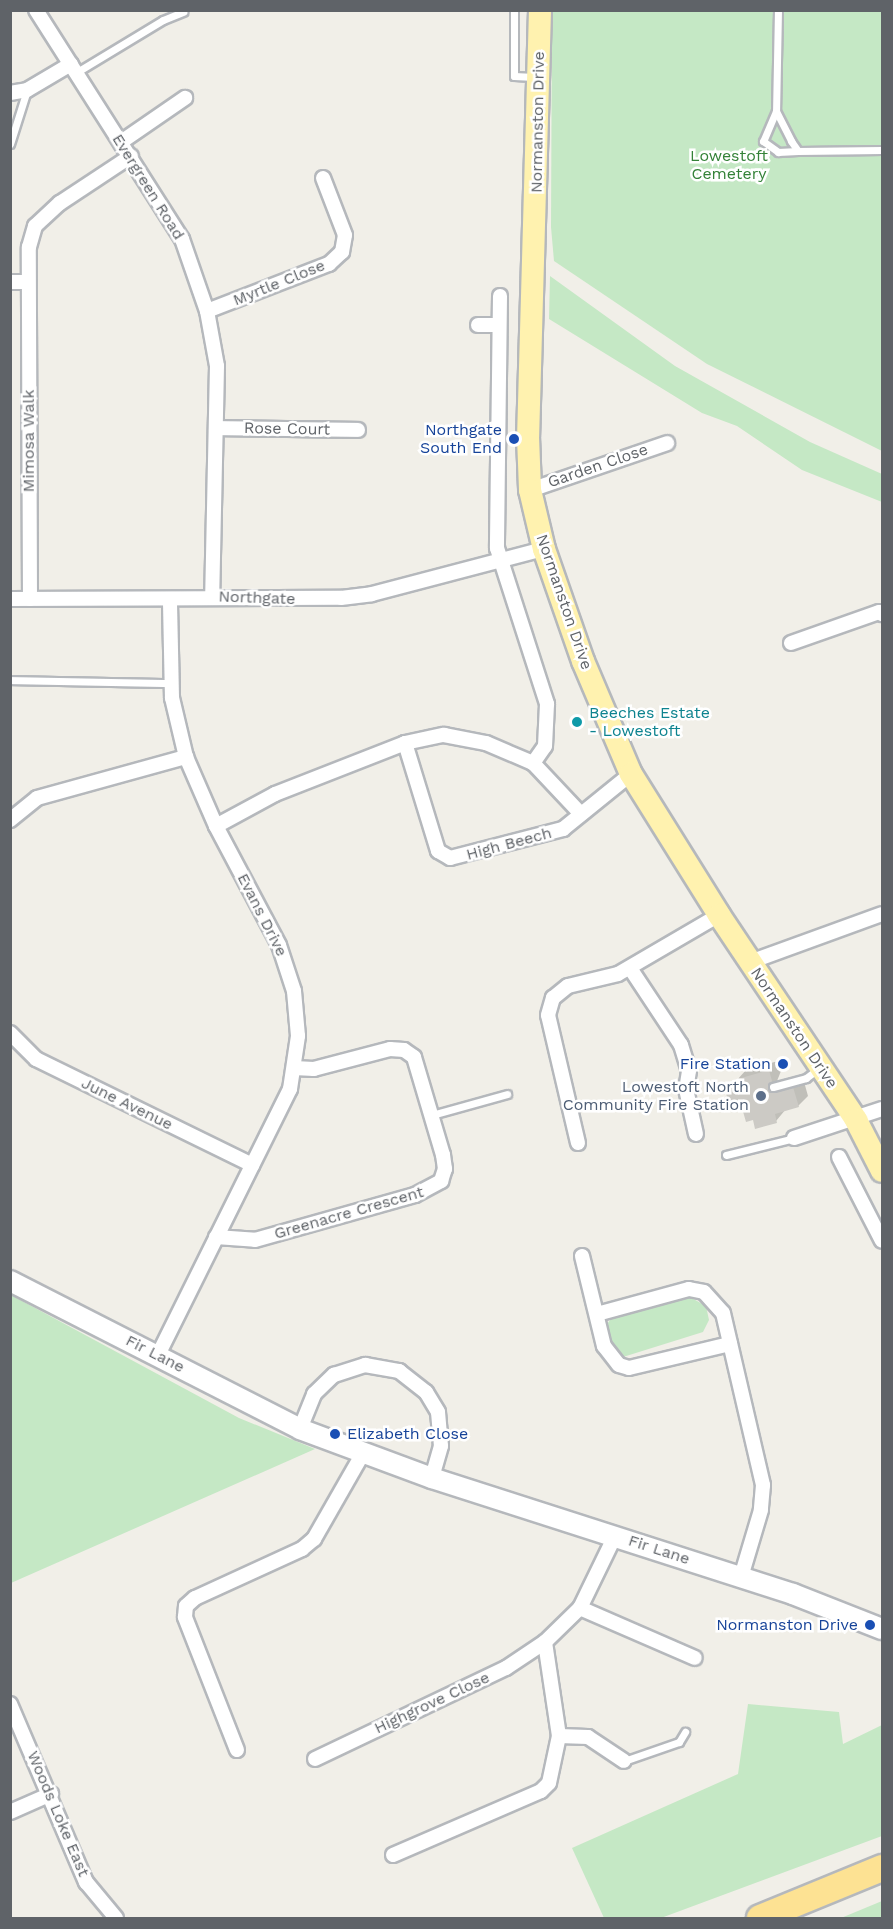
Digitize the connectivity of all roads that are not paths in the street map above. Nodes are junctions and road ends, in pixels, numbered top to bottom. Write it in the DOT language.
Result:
graph roads {
  1 [pos="36,10"];
  2 [pos="514,10"];
  3 [pos="540,10"];
  4 [pos="778,10"];
  5 [pos="183,12"];
  6 [pos="74,68"];
  7 [pos="540,77"];
  8 [pos="27,90"];
  9 [pos="10,93"];
  10 [pos="185,98"];
  11 [pos="776,111"];
  12 [pos="121,142"];
  13 [pos="10,144"];
  14 [pos="882,150"];
  15 [pos="798,151"];
  16 [pos="131,156"];
  17 [pos="323,178"];
  18 [pos="10,282"];
  19 [pos="28,282"];
  20 [pos="500,296"];
  21 [pos="207,311"];
  22 [pos="478,325"];
  23 [pos="499,325"];
  24 [pos="216,428"];
  25 [pos="358,430"];
  26 [pos="667,443"];
  27 [pos="530,490"];
  28 [pos="544,549"];
  29 [pos="499,560"];
  30 [pos="212,596"];
  31 [pos="170,598"];
  32 [pos="10,599"];
  33 [pos="30,599"];
  34 [pos="882,614"];
  35 [pos="791,643"];
  36 [pos="10,680"];
  37 [pos="172,683"];
  38 [pos="405,742"];
  39 [pos="186,757"];
  40 [pos="533,763"];
  41 [pos="631,774"];
  42 [pos="582,814"];
  43 [pos="10,820"];
  44 [pos="216,826"];
  45 [pos="882,914"];
  46 [pos="719,915"];
  47 [pos="750,962"];
  48 [pos="630,968"];
  49 [pos="10,1033"];
  50 [pos="294,1068"];
  51 [pos="820,1068"];
  52 [pos="773,1087"];
  53 [pos="507,1094"];
  54 [pos="882,1109"];
  55 [pos="432,1115"];
  56 [pos="856,1120"];
  57 [pos="696,1134"];
  58 [pos="794,1138"];
  59 [pos="578,1143"];
  60 [pos="726,1155"];
  61 [pos="839,1157"];
  62 [pos="252,1165"];
  63 [pos="882,1171"];
  64 [pos="877,1211"];
  65 [pos="216,1238"];
  66 [pos="882,1241"];
  67 [pos="582,1256"];
  68 [pos="10,1281"];
  69 [pos="597,1314"];
  70 [pos="730,1344"];
  71 [pos="158,1355"];
  72 [pos="300,1429"];
  73 [pos="363,1453"];
  74 [pos="432,1478"];
  75 [pos="615,1536"];
  76 [pos="741,1577"];
  77 [pos="580,1608"];
  78 [pos="882,1629"];
  79 [pos="545,1642"];
  80 [pos="695,1658"];
  81 [pos="10,1704"];
  82 [pos="685,1732"];
  83 [pos="559,1736"];
  84 [pos="237,1750"];
  85 [pos="315,1759"];
  86 [pos="624,1761"];
  87 [pos="51,1794"];
  88 [pos="10,1812"];
  89 [pos="393,1855"];
  90 [pos="882,1868"];
  91 [pos="116,1918"];
  92 [pos="760,1918"];
  1 -- 6 [label="street, Evergreen Road"];
  2 -- 7 [label="lane"];
  3 -- 7 [label="main road, Normanston Drive"];
  4 -- 11 [label="lane"];
  5 -- 6 [label="lane"];
  6 -- 8 [label="street"];
  6 -- 12 [label="street, Evergreen Road"];
  7 -- 27 [label="main road, Normanston Drive"];
  8 -- 9 [label="street"];
  8 -- 13 [label="lane"];
  10 -- 12 [label="street"];
  11 -- 15 [label="lane"];
  11 -- 15 [label="lane"];
  12 -- 16 [label="street, Evergreen Road"];
  14 -- 15 [label="lane"];
  16 -- 19 [label="street, Mimosa Walk"];
  16 -- 21 [label="street, Evergreen Road"];
  17 -- 21 [label="street, Myrtle Close"];
  18 -- 19 [label="street"];
  19 -- 33 [label="street, Mimosa Walk"];
  20 -- 23 [label="street"];
  21 -- 24 [label="street, Evergreen Road"];
  22 -- 23 [label="street"];
  23 -- 29 [label="street"];
  24 -- 25 [label="street, Rose Court"];
  24 -- 30 [label="street, Evergreen Road"];
  26 -- 27 [label="street, Garden Close"];
  27 -- 28 [label="main road, Normanston Drive"];
  28 -- 29 [label="street, Northgate"];
  28 -- 41 [label="main road, Normanston Drive"];
  29 -- 30 [label="street, Northgate"];
  29 -- 40 [label="street"];
  30 -- 31 [label="street, Northgate"];
  31 -- 33 [label="street, Northgate"];
  31 -- 37 [label="street, Evans Drive"];
  32 -- 33 [label="street, Northgate"];
  34 -- 35 [label="street"];
  36 -- 37 [label="lane"];
  37 -- 39 [label="street, Evans Drive"];
  38 -- 40 [label="street"];
  38 -- 42 [label="street, High Beech"];
  38 -- 44 [label="street"];
  39 -- 43 [label="street"];
  39 -- 44 [label="street, Evans Drive"];
  40 -- 42 [label="street"];
  41 -- 42 [label="street, High Beech"];
  41 -- 46 [label="main road, Normanston Drive"];
  44 -- 50 [label="street, Evans Drive"];
  45 -- 47 [label="street"];
  46 -- 47 [label="main road, Normanston Drive"];
  46 -- 48 [label="street"];
  47 -- 51 [label="main road, Normanston Drive"];
  48 -- 57 [label="street"];
  48 -- 59 [label="street"];
  49 -- 62 [label="street, June Avenue"];
  50 -- 55 [label="street, Greenacre Crescent"];
  50 -- 62 [label="street, Evans Drive"];
  51 -- 52 [label="lane"];
  51 -- 56 [label="main road, Normanston Drive"];
  53 -- 55 [label="lane"];
  54 -- 56 [label="street"];
  55 -- 65 [label="street, Greenacre Crescent"];
  56 -- 58 [label="street"];
  56 -- 63 [label="main road, Normanston Drive"];
  58 -- 60 [label="lane"];
  61 -- 64 [label="street"];
  62 -- 65 [label="street, Evans Drive"];
  64 -- 66 [label="street"];
  65 -- 71 [label="street, Evans Drive"];
  67 -- 69 [label="street"];
  68 -- 71 [label="street, Fir Lane"];
  69 -- 70 [label="street"];
  69 -- 70 [label="street"];
  70 -- 76 [label="street"];
  71 -- 72 [label="street, Fir Lane"];
  72 -- 73 [label="street, Fir Lane"];
  72 -- 74 [label="street"];
  73 -- 74 [label="street, Fir Lane"];
  73 -- 84 [label="street"];
  74 -- 75 [label="street, Fir Lane"];
  75 -- 76 [label="street, Fir Lane"];
  75 -- 77 [label="street, Highgrove Close"];
  76 -- 78 [label="street, Fir Lane"];
  77 -- 79 [label="street, Highgrove Close"];
  77 -- 80 [label="street"];
  79 -- 83 [label="street"];
  79 -- 85 [label="street, Highgrove Close"];
  81 -- 87 [label="street, Woods Loke East"];
  82 -- 86 [label="lane"];
  83 -- 86 [label="street"];
  83 -- 89 [label="street"];
  87 -- 88 [label="street"];
  87 -- 91 [label="street, Woods Loke East"];
  90 -- 92 [label="highway"];
}
